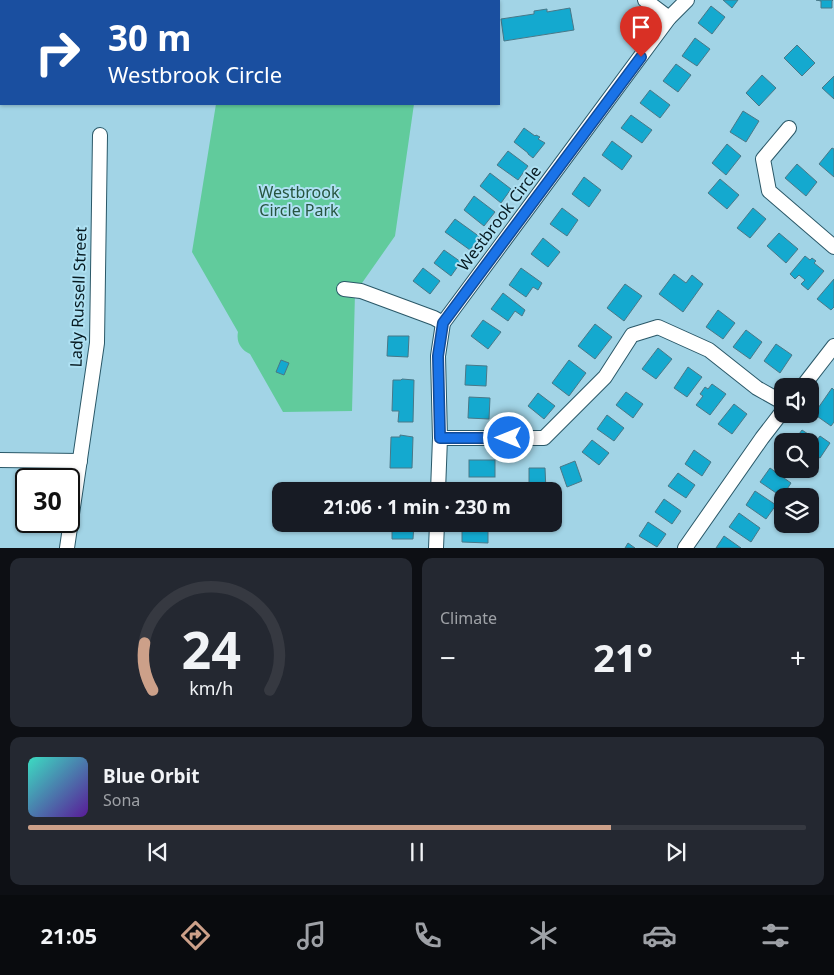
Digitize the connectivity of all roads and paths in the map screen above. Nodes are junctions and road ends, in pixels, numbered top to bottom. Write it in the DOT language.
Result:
graph roads {
  1 [pos="645,0"];
  2 [pos="687,0"];
  3 [pos="669,18"];
  4 [pos="789,128"];
  5 [pos="100,135"];
  6 [pos="834,247"];
  7 [pos="344,289"];
  8 [pos="443,323"];
  9 [pos="834,346"];
  10 [pos="809,378"];
  11 [pos="774,398"];
  12 [pos="774,422"];
  13 [pos="440,438"];
  14 [pos="0,460"];
  15 [pos="80,461"];
  16 [pos="438,482"];
  17 [pos="437,532"];
  18 [pos="67,548"];
  19 [pos="436,548"];
  20 [pos="685,548"];
  1 -- 3 [label="street"];
  2 -- 3 [label="street, Westbrook Circle"];
  3 -- 8 [label="street, Westbrook Circle"];
  4 -- 6 [label="street"];
  5 -- 15 [label="street, Lady Russell Street"];
  7 -- 8 [label="street"];
  8 -- 13 [label="street, Westbrook Circle"];
  9 -- 10 [label="street"];
  11 -- 13 [label="street"];
  12 -- 20 [label="street"];
  13 -- 16 [label="street, Westbrook Circle"];
  14 -- 15 [label="street"];
  15 -- 18 [label="street, Lady Russell Street"];
  17 -- 19 [label="street"];
}
